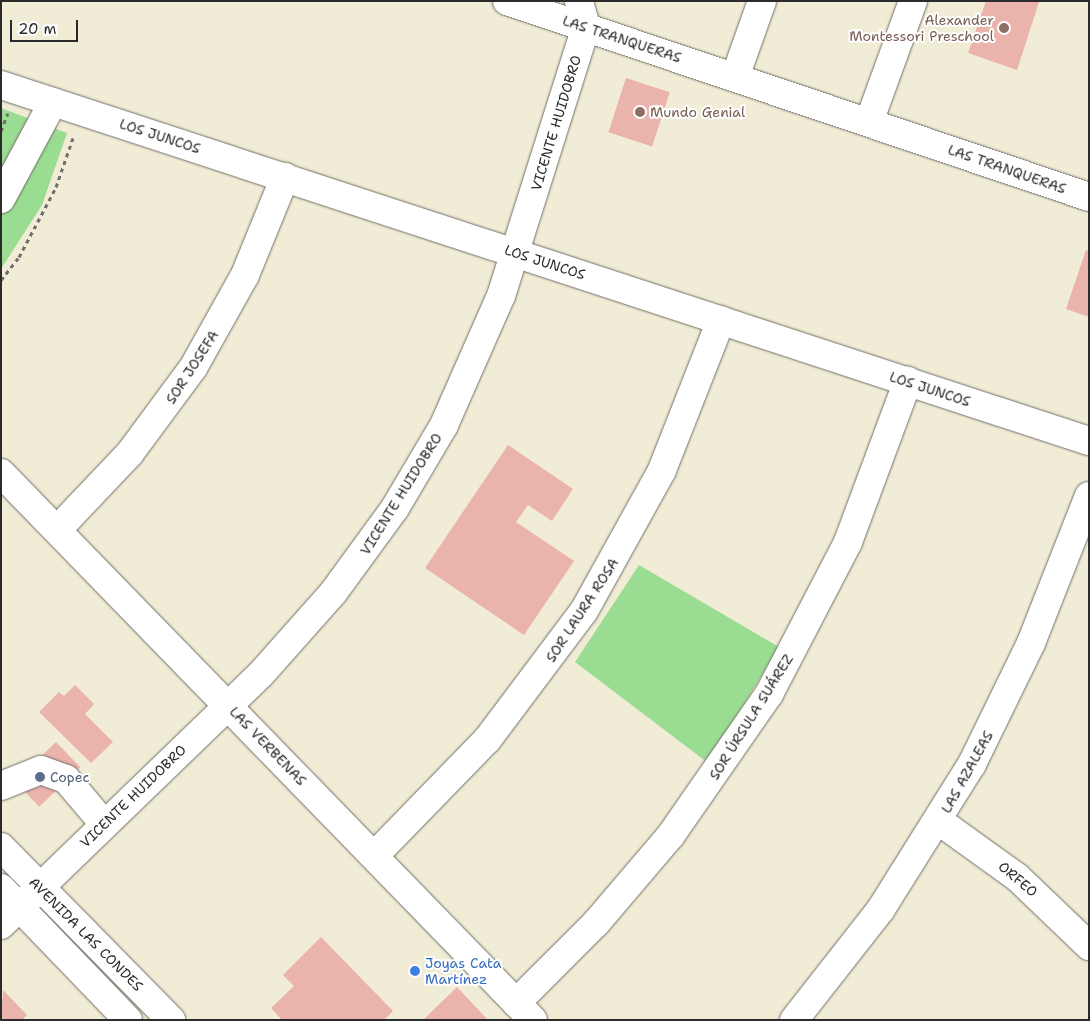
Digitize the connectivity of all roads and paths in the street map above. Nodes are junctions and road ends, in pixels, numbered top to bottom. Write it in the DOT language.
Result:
graph roads {
  1 [pos="508,1"];
  2 [pos="762,1"];
  3 [pos="913,1"];
  4 [pos="583,14"];
  5 [pos="736,77"];
  6 [pos="1,85"];
  7 [pos="53,102"];
  8 [pos="82,111"];
  9 [pos="869,122"];
  10 [pos="285,177"];
  11 [pos="1089,197"];
  12 [pos="1,199"];
  13 [pos="516,252"];
  14 [pos="1,280"];
  15 [pos="721,320"];
  16 [pos="908,381"];
  17 [pos="1089,441"];
  18 [pos="1,473"];
  19 [pos="1089,496"];
  20 [pos="57,530"];
  21 [pos="228,705"];
  22 [pos="1,786"];
  23 [pos="939,821"];
  24 [pos="104,824"];
  25 [pos="1,847"];
  26 [pos="375,856"];
  27 [pos="38,886"];
  28 [pos="7,906"];
  29 [pos="1089,946"];
  30 [pos="525,1011"];
  31 [pos="128,1020"];
  32 [pos="171,1020"];
  33 [pos="794,1020"];
  1 -- 4 [label="street, LAS TRANQUERAS"];
  2 -- 5 [label="street"];
  3 -- 9 [label="street"];
  4 -- 5 [label="street, LAS TRANQUERAS"];
  4 -- 13 [label="street, VICENTE HUIDOBRO"];
  5 -- 9 [label="street, LAS TRANQUERAS"];
  6 -- 7 [label="street, LOS JUNCOS"];
  7 -- 8 [label="street, LOS JUNCOS"];
  7 -- 12 [label="street"];
  8 -- 10 [label="street, LOS JUNCOS"];
  8 -- 14 [label="path"];
  9 -- 11 [label="street, LAS TRANQUERAS"];
  10 -- 13 [label="street, LOS JUNCOS"];
  10 -- 20 [label="street, SOR JOSEFA"];
  13 -- 15 [label="street, LOS JUNCOS"];
  13 -- 21 [label="street, VICENTE HUIDOBRO"];
  15 -- 16 [label="street, LOS JUNCOS"];
  15 -- 26 [label="street, SOR LAURA ROSA"];
  16 -- 17 [label="street, LOS JUNCOS"];
  16 -- 30 [label="street, SOR ÚRSULA SUÁREZ"];
  18 -- 20 [label="street, LAS VERBENAS"];
  19 -- 23 [label="street, LAS AZALEAS"];
  20 -- 21 [label="street, LAS VERBENAS"];
  21 -- 24 [label="street, VICENTE HUIDOBRO"];
  21 -- 26 [label="street, LAS VERBENAS"];
  22 -- 24 [label="street"];
  23 -- 29 [label="street, ORFEO"];
  23 -- 33 [label="street, LAS AZALEAS"];
  24 -- 27 [label="street, VICENTE HUIDOBRO"];
  25 -- 27 [label="street, AVENIDA LAS CONDES"];
  26 -- 30 [label="street, LAS VERBENAS"];
  27 -- 28 [label="street, VICENTE HUIDOBRO"];
  27 -- 32 [label="street, AVENIDA LAS CONDES"];
  28 -- 31 [label="street, AVENIDA LAS CONDES"];
}
